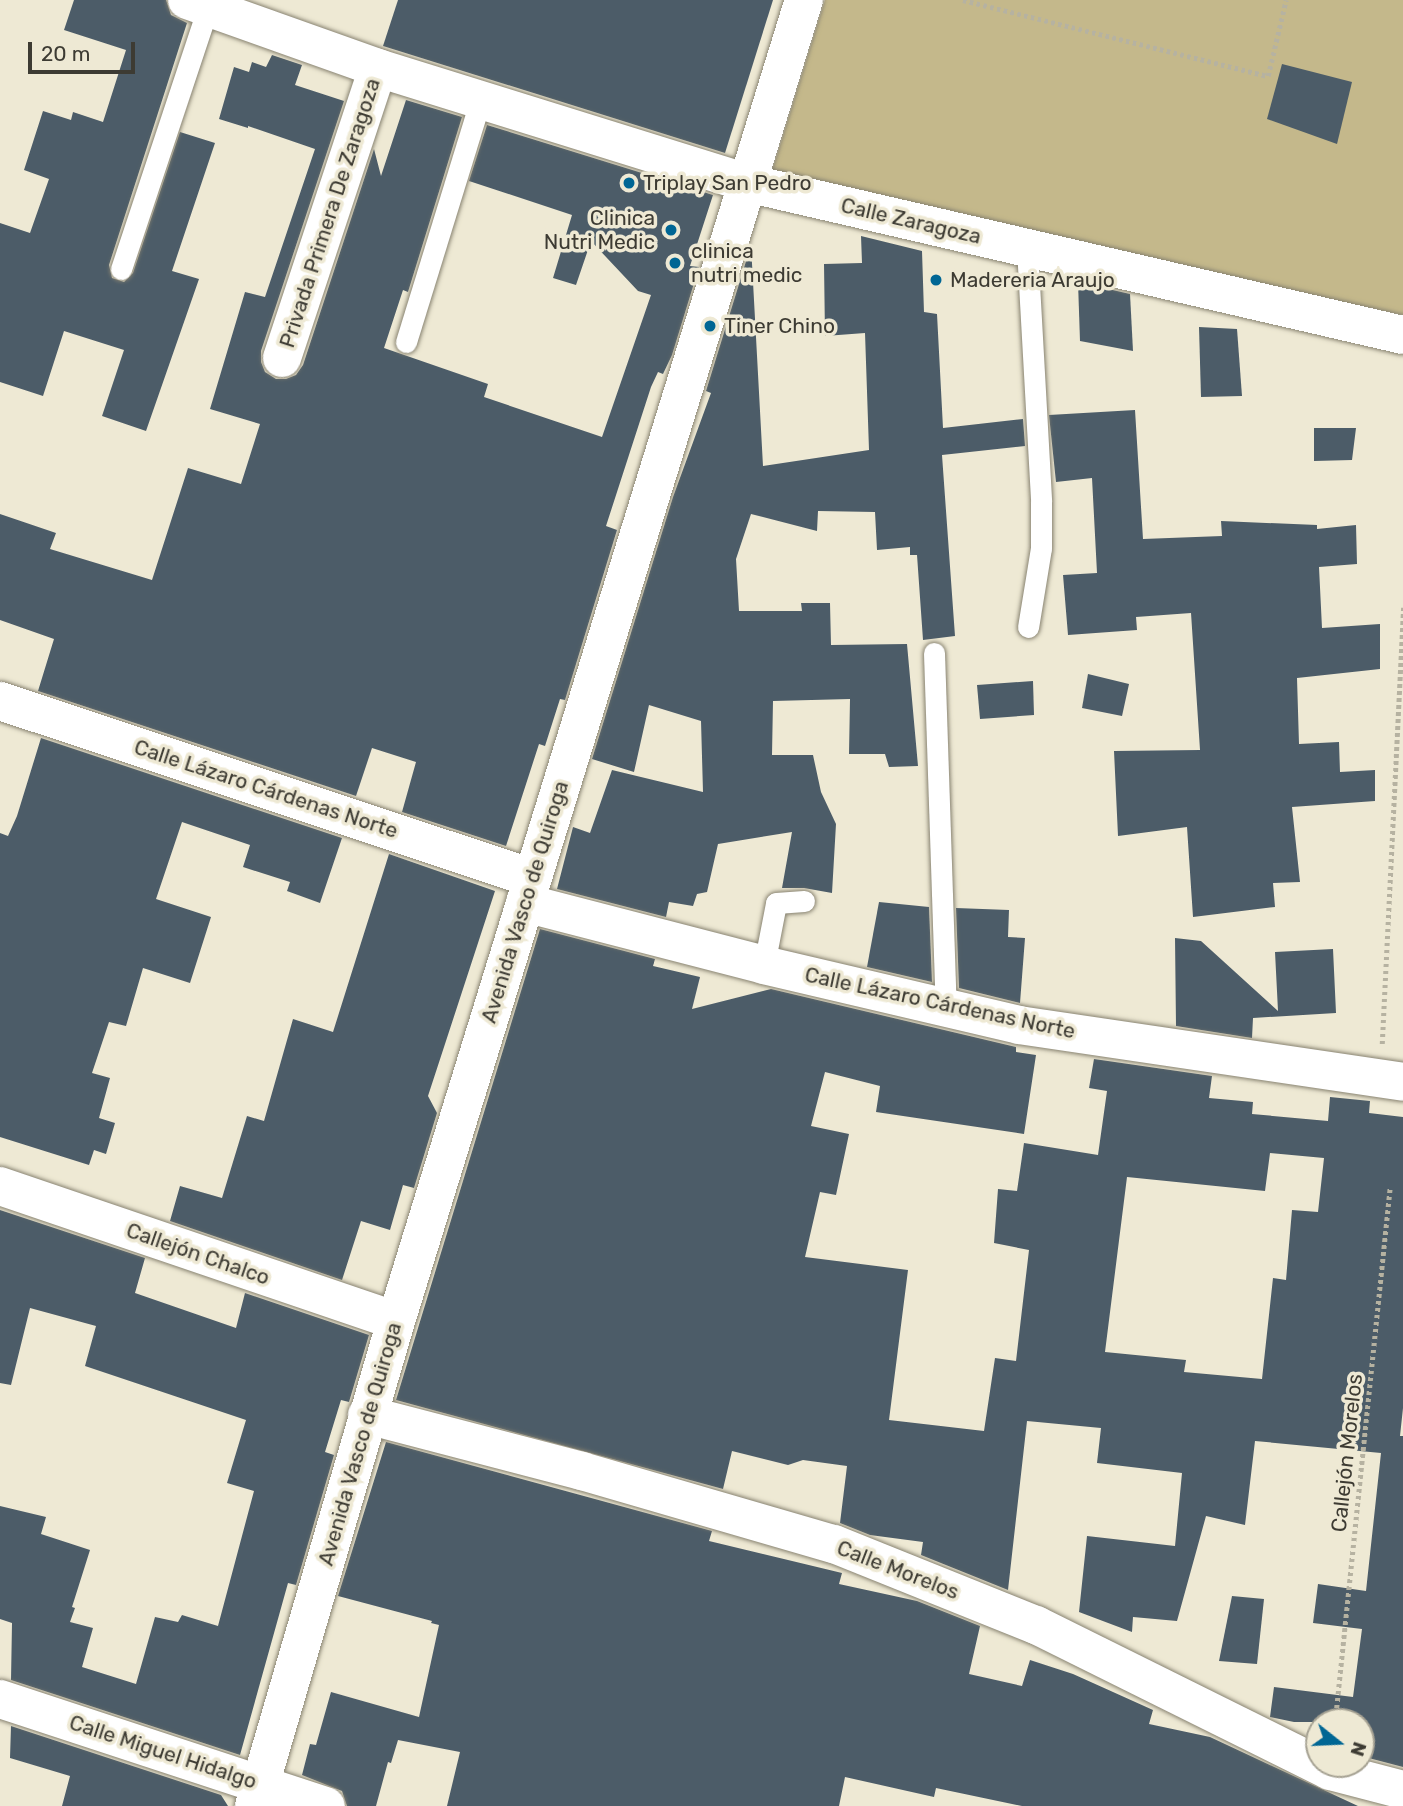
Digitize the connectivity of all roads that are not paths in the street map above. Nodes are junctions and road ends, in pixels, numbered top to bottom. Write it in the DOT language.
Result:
graph roads {
  1 [pos="804,0"];
  2 [pos="197,4"];
  3 [pos="378,68"];
  4 [pos="480,102"];
  5 [pos="747,183"];
  6 [pos="1027,248"];
  7 [pos="121,269"];
  8 [pos="1403,335"];
  9 [pos="406,342"];
  10 [pos="282,358"];
  11 [pos="1028,627"];
  12 [pos="934,653"];
  13 [pos="0,701"];
  14 [pos="528,891"];
  15 [pos="804,901"];
  16 [pos="764,965"];
  17 [pos="946,1006"];
  18 [pos="1392,1081"];
  19 [pos="0,1186"];
  20 [pos="396,1321"];
  21 [pos="368,1415"];
  22 [pos="0,1699"];
  23 [pos="1403,1790"];
  24 [pos="257,1795"];
  25 [pos="326,1806"];
  1 -- 5 [label="street, Avenida Vasco de Quiroga"];
  2 -- 3 [label="street, Calle Zaragoza"];
  2 -- 7 [label="lane"];
  3 -- 4 [label="street, Calle Zaragoza"];
  3 -- 10 [label="street, Privada Primera De Zaragoza"];
  4 -- 5 [label="street, Calle Zaragoza"];
  4 -- 9 [label="lane"];
  5 -- 6 [label="street, Calle Zaragoza"];
  5 -- 14 [label="street, Avenida Vasco de Quiroga"];
  6 -- 8 [label="street, Calle Zaragoza"];
  6 -- 11 [label="lane"];
  12 -- 17 [label="lane"];
  13 -- 14 [label="street, Calle Lázaro Cárdenas Norte"];
  14 -- 16 [label="street, Calle Lázaro Cárdenas Norte"];
  14 -- 20 [label="street, Avenida Vasco de Quiroga"];
  15 -- 16 [label="lane"];
  16 -- 17 [label="street, Calle Lázaro Cárdenas Norte"];
  17 -- 18 [label="street, Calle Lázaro Cárdenas Norte"];
  19 -- 20 [label="street, Callejón Chalco"];
  20 -- 21 [label="street, Avenida Vasco de Quiroga"];
  21 -- 23 [label="street, Calle Morelos"];
  21 -- 24 [label="street, Avenida Vasco de Quiroga"];
  22 -- 24 [label="street, Calle Miguel Hidalgo"];
  24 -- 25 [label="street, Calle Miguel Hidalgo"];
}
